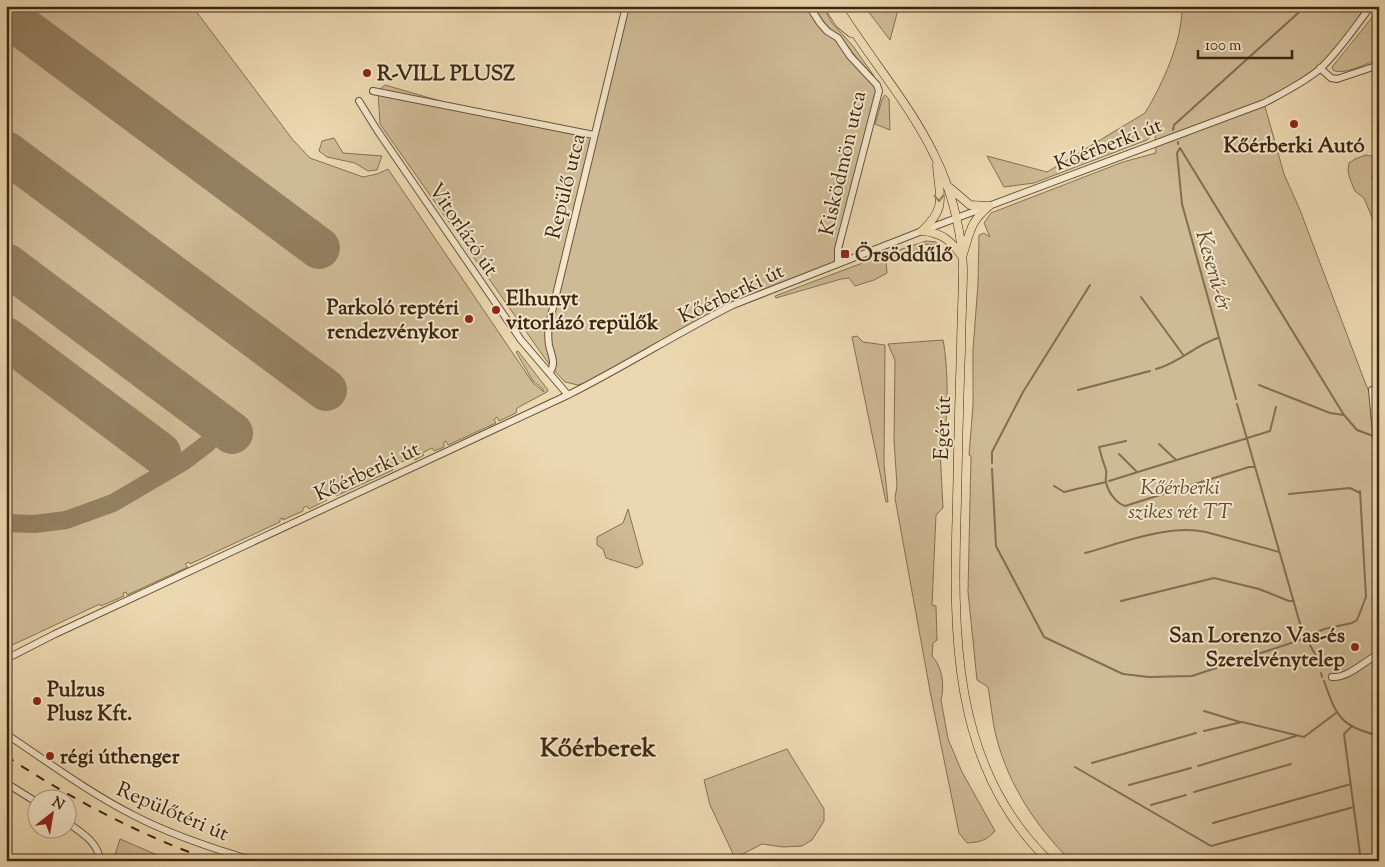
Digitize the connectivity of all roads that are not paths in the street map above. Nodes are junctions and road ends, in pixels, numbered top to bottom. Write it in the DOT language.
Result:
graph roads {
  1 [pos="626,6"];
  2 [pos="809,6"];
  3 [pos="828,6"];
  4 [pos="837,6"];
  5 [pos="1371,6"];
  6 [pos="858,39"];
  7 [pos="1379,65"];
  8 [pos="1320,68"];
  9 [pos="373,91"];
  10 [pos="359,101"];
  11 [pos="594,135"];
  12 [pos="937,159"];
  13 [pos="949,188"];
  14 [pos="989,206"];
  15 [pos="956,219"];
  16 [pos="922,231"];
  17 [pos="962,256"];
  18 [pos="838,264"];
  19 [pos="549,373"];
  20 [pos="1372,390"];
  21 [pos="568,395"];
  22 [pos="1379,466"];
  23 [pos="1379,654"];
  24 [pos="6,659"];
  25 [pos="1332,677"];
  26 [pos="6,734"];
  27 [pos="6,783"];
  28 [pos="28,797"];
  29 [pos="78,829"];
  30 [pos="100,861"];
  31 [pos="255,861"];
  32 [pos="1050,861"];
  1 -- 11 [label="street, Repülő utca"];
  2 -- 18 [label="street, Kisködmön utca"];
  3 -- 6 [label="main road"];
  4 -- 6 [label="main road, Egér út"];
  5 -- 8 [label="street, Kőérberki út"];
  6 -- 12 [label="main road, Egér út"];
  7 -- 8 [label="street"];
  8 -- 14 [label="street, Kőérberki út"];
  9 -- 11 [label="street"];
  10 -- 19 [label="street, Vitorlázó út"];
  11 -- 19 [label="street, Repülő utca"];
  12 -- 13 [label="main road, Egér út"];
  12 -- 16 [label="main road, one-way"];
  13 -- 14 [label="main road"];
  13 -- 15 [label="main road, Egér út"];
  14 -- 15 [label="street, Kőérberki út"];
  14 -- 17 [label="main road"];
  15 -- 16 [label="street, Kőérberki út"];
  15 -- 17 [label="main road, Egér út"];
  16 -- 17 [label="main road"];
  16 -- 18 [label="street, Kőérberki út"];
  17 -- 32 [label="main road, Egér út"];
  18 -- 21 [label="street, Kőérberki út"];
  19 -- 21 [label="street, Vitorlázó út"];
  20 -- 22 [label="street"];
  21 -- 24 [label="street, Kőérberki út"];
  23 -- 25 [label="street"];
  26 -- 31 [label="street, Repülőtéri út"];
  27 -- 28 [label="street"];
  29 -- 30 [label="street"];
}
